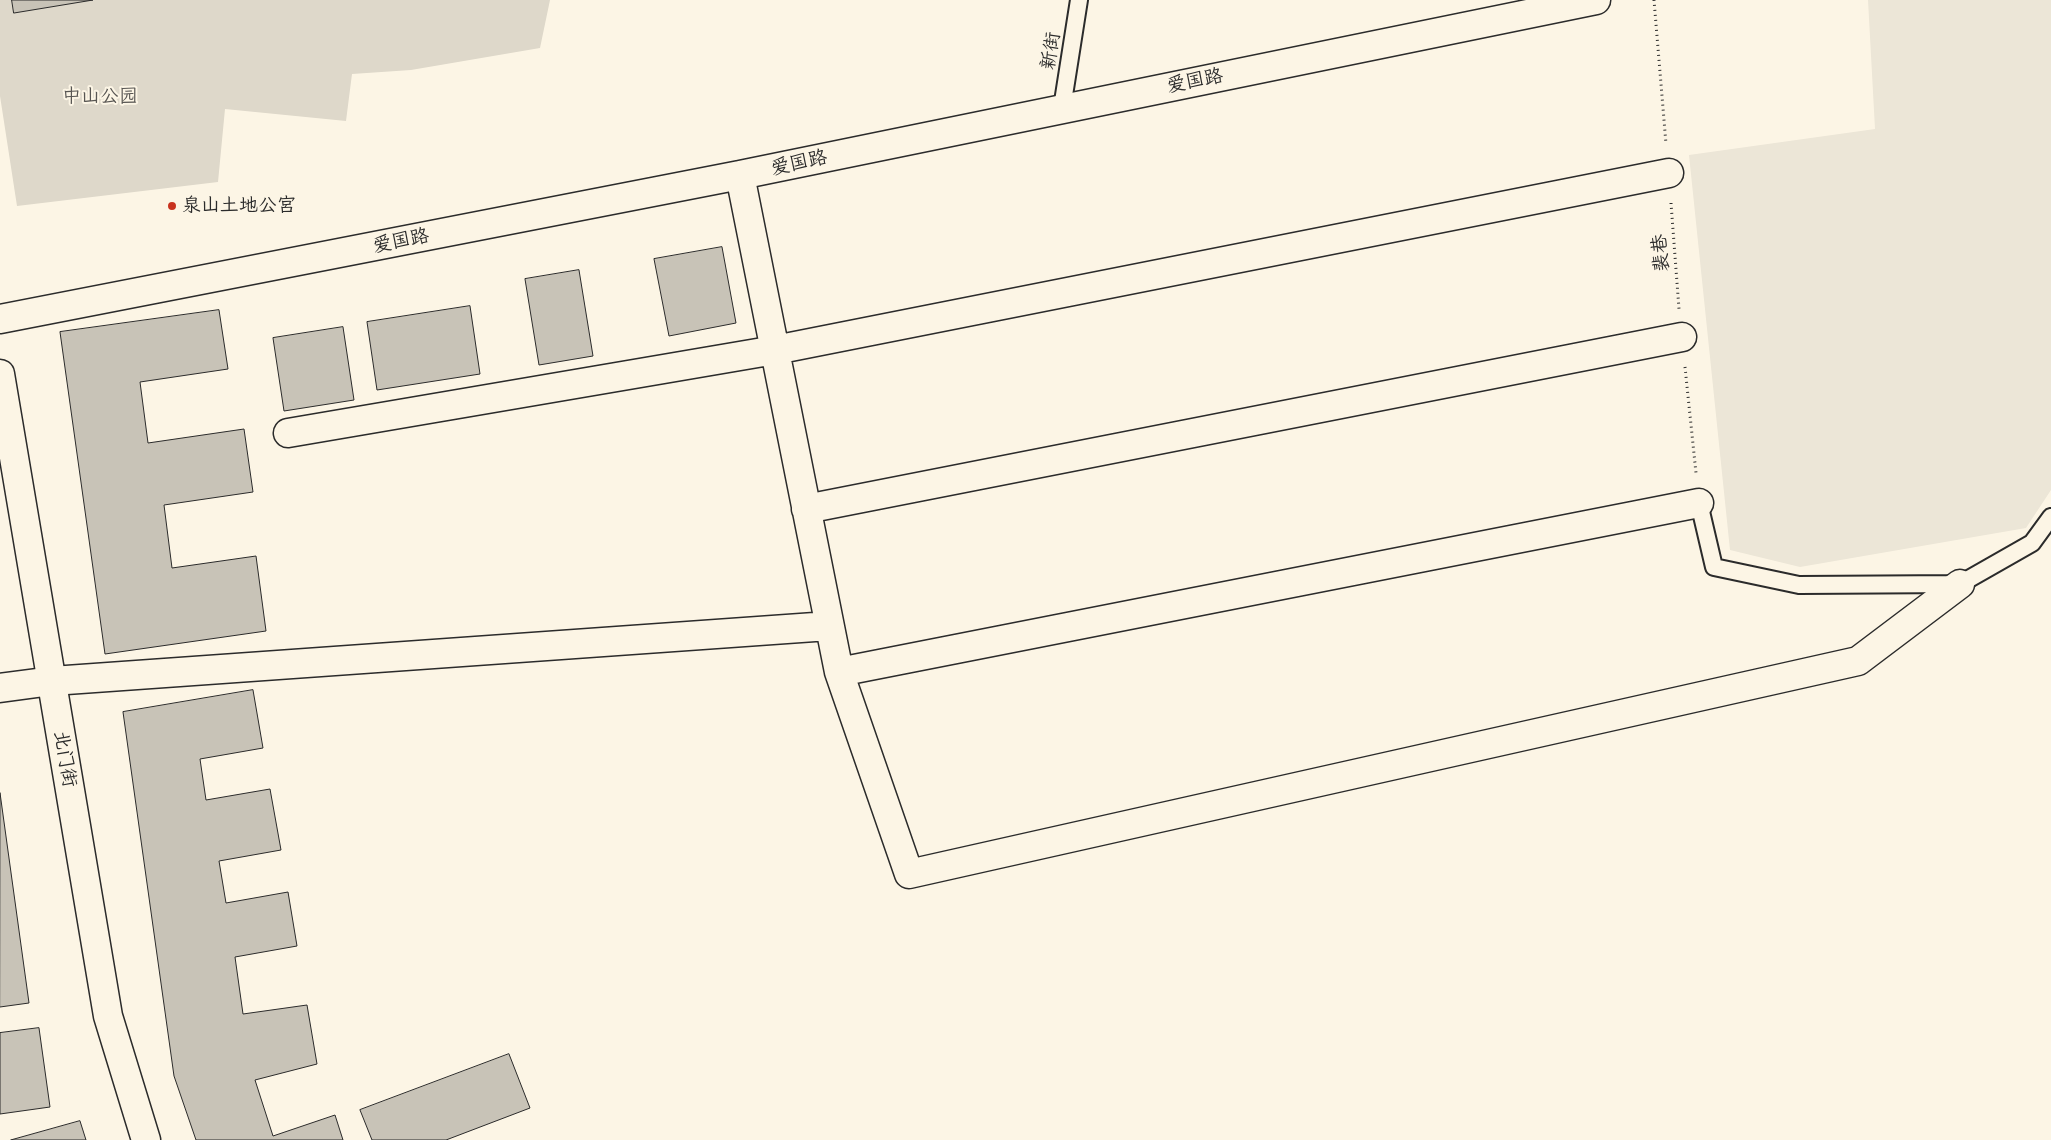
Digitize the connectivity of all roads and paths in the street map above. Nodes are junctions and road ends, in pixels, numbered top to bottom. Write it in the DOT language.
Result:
graph roads {
  1 [pos="1078,0"];
  2 [pos="1596,0"];
  3 [pos="1654,0"];
  4 [pos="1062,108"];
  5 [pos="1669,173"];
  6 [pos="740,175"];
  7 [pos="0,319"];
  8 [pos="1682,337"];
  9 [pos="775,350"];
  10 [pos="0,374"];
  11 [pos="288,433"];
  12 [pos="1699,503"];
  13 [pos="806,509"];
  14 [pos="2051,517"];
  15 [pos="1960,584"];
  16 [pos="829,626"];
  17 [pos="839,672"];
  18 [pos="52,681"];
  19 [pos="0,688"];
  20 [pos="146,1140"];
  1 -- 4 [label="lane, 新街"];
  2 -- 4 [label="street, 爱国路"];
  3 -- 5 [label="path, 裴巷"];
  4 -- 6 [label="street, 爱国路"];
  5 -- 8 [label="path, 裴巷"];
  5 -- 9 [label="street"];
  6 -- 7 [label="street, 爱国路"];
  6 -- 9 [label="street"];
  8 -- 12 [label="path, 裴巷"];
  8 -- 13 [label="street"];
  9 -- 11 [label="street"];
  9 -- 13 [label="street"];
  10 -- 18 [label="street, 北门街"];
  12 -- 15 [label="lane"];
  12 -- 17 [label="street"];
  13 -- 16 [label="street"];
  14 -- 15 [label="lane"];
  15 -- 17 [label="street"];
  16 -- 17 [label="street"];
  16 -- 18 [label="street"];
  18 -- 19 [label="street"];
  18 -- 20 [label="street, 北门街"];
}
